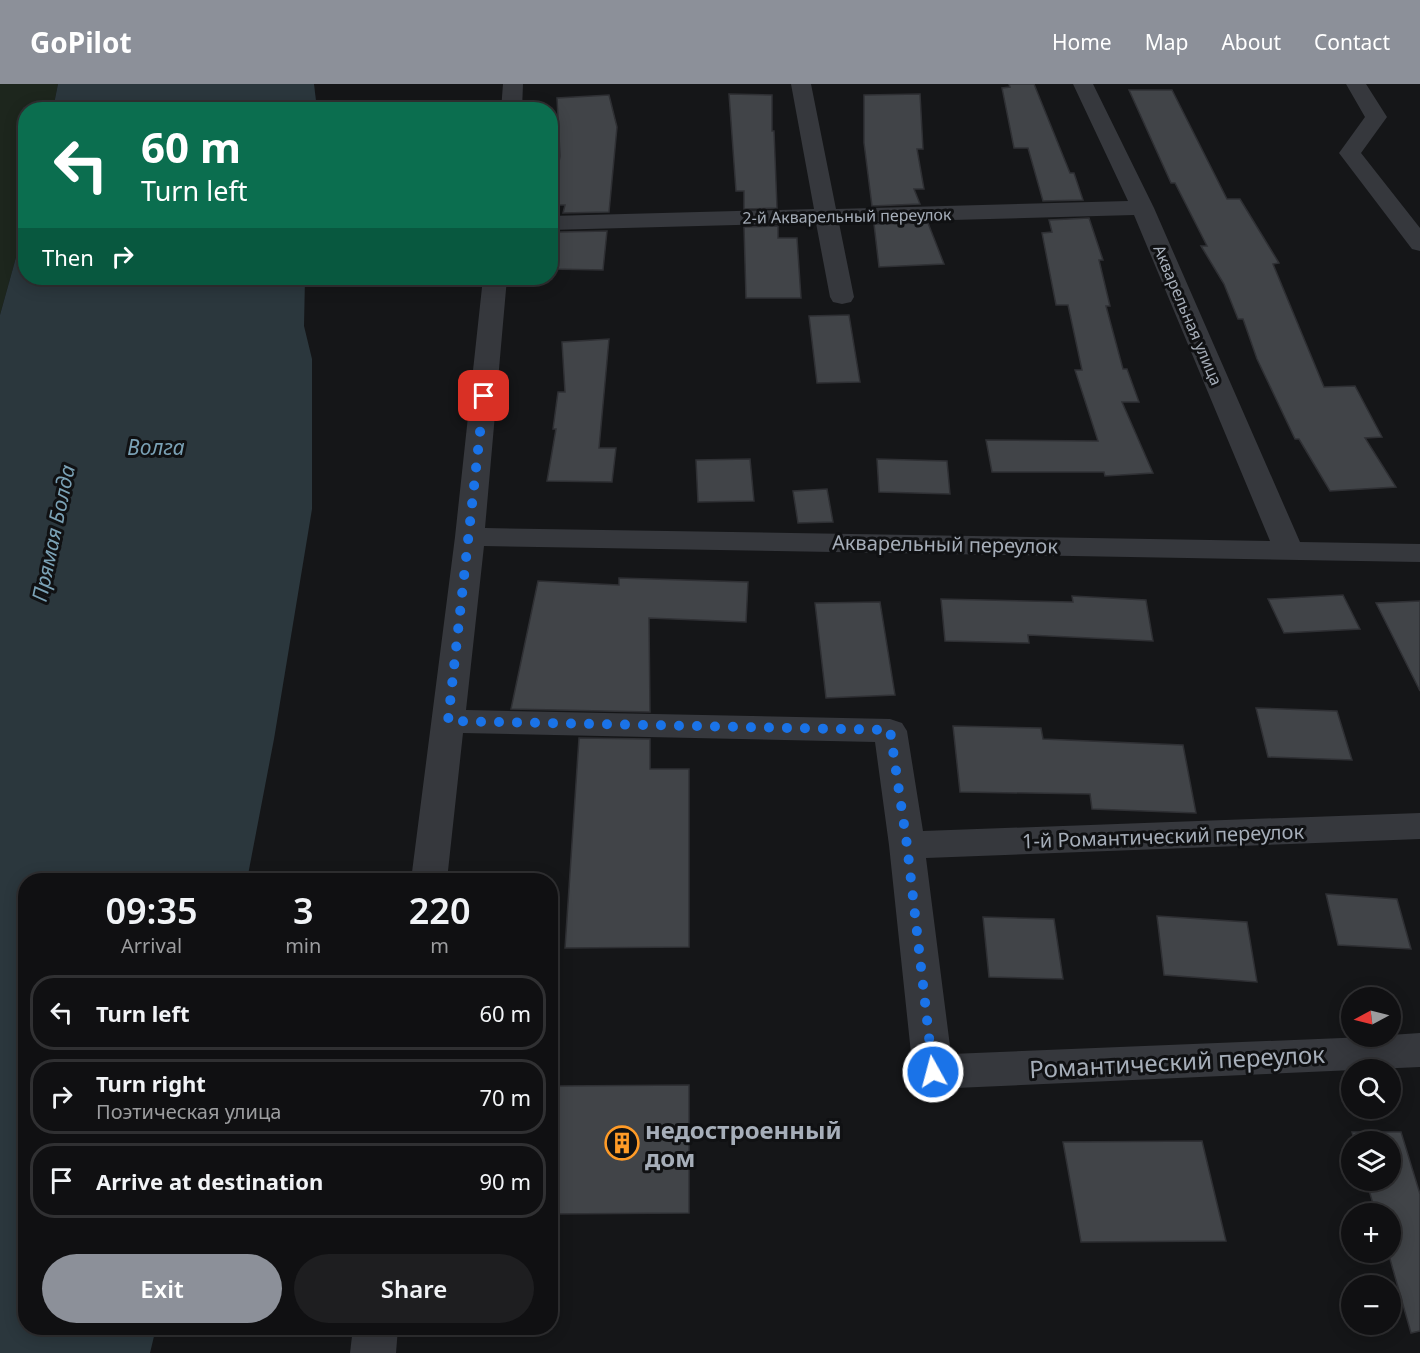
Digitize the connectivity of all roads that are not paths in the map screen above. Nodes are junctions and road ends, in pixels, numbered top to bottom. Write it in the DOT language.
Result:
graph roads {
  1 [pos="513,84"];
  2 [pos="801,84"];
  3 [pos="1083,84"];
  4 [pos="1356,84"];
  5 [pos="512,102"];
  6 [pos="1143,208"];
  7 [pos="828,217"];
  8 [pos="558,223"];
  9 [pos="1420,244"];
  10 [pos="494,285"];
  11 [pos="842,297"];
  12 [pos="470,537"];
  13 [pos="1288,549"];
  14 [pos="1420,553"];
  15 [pos="448,721"];
  16 [pos="1420,826"];
  17 [pos="907,845"];
  18 [pos="430,873"];
  19 [pos="1420,1050"];
  20 [pos="375,1335"];
  21 [pos="373,1353"];
  1 -- 5 [label="street"];
  2 -- 7 [label="street"];
  3 -- 6 [label="street, Акварельная улица"];
  4 -- 9 [label="street"];
  6 -- 7 [label="street, 2-й Акварельный переулок"];
  6 -- 13 [label="street, Акварельная улица"];
  7 -- 8 [label="street, 2-й Акварельный переулок"];
  7 -- 11 [label="street"];
  10 -- 12 [label="street"];
  12 -- 13 [label="street, Акварельный переулок"];
  12 -- 15 [label="street"];
  13 -- 14 [label="street, Акварельный переулок"];
  15 -- 17 [label="street"];
  15 -- 18 [label="street"];
  16 -- 17 [label="street, 1-й Романтический переулок"];
  17 -- 19 [label="street, Романтический переулок"];
  20 -- 21 [label="street"];
}
